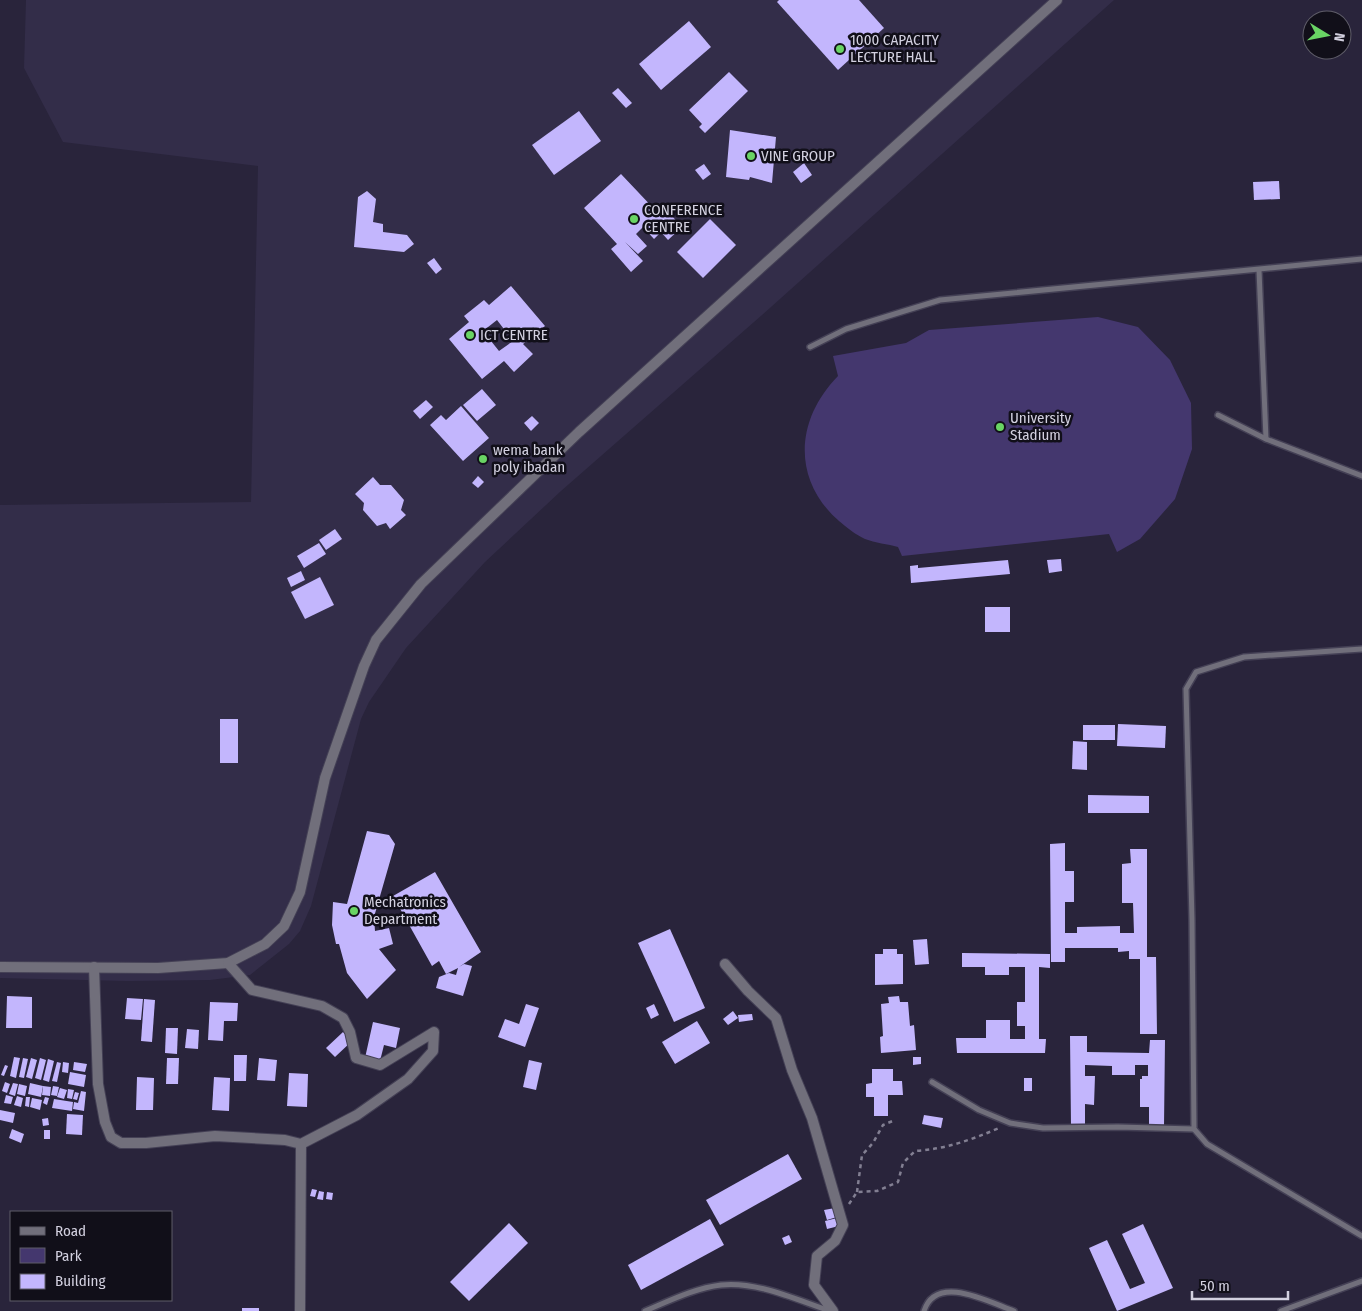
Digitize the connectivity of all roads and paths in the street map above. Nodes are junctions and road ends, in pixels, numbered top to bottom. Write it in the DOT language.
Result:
graph roads {
  1 [pos="1057,0"];
  2 [pos="1362,259"];
  3 [pos="1259,270"];
  4 [pos="810,347"];
  5 [pos="1218,415"];
  6 [pos="1266,439"];
  7 [pos="1362,476"];
  8 [pos="1362,649"];
  9 [pos="228,962"];
  10 [pos="725,964"];
  11 [pos="0,967"];
  12 [pos="94,967"];
  13 [pos="932,1082"];
  14 [pos="895,1120"];
  15 [pos="1010,1123"];
  16 [pos="1194,1129"];
  17 [pos="301,1144"];
  18 [pos="857,1192"];
  19 [pos="848,1206"];
  20 [pos="1362,1236"];
  21 [pos="1362,1281"];
  22 [pos="300,1311"];
  23 [pos="645,1311"];
  24 [pos="830,1311"];
  25 [pos="833,1311"];
  26 [pos="924,1311"];
  27 [pos="1014,1311"];
  28 [pos="1281,1311"];
  1 -- 9 [label="street"];
  2 -- 3 [label="lane"];
  3 -- 4 [label="lane"];
  3 -- 6 [label="lane"];
  5 -- 6 [label="lane"];
  6 -- 7 [label="lane"];
  8 -- 16 [label="lane"];
  9 -- 12 [label="street"];
  9 -- 17 [label="street"];
  10 -- 25 [label="street"];
  11 -- 12 [label="street"];
  12 -- 17 [label="street"];
  13 -- 15 [label="lane"];
  14 -- 18 [label="path"];
  15 -- 16 [label="lane"];
  15 -- 18 [label="path"];
  16 -- 20 [label="lane"];
  17 -- 22 [label="street"];
  18 -- 19 [label="path"];
  21 -- 28 [label="lane"];
  23 -- 24 [label="lane"];
  26 -- 27 [label="lane"];
}
